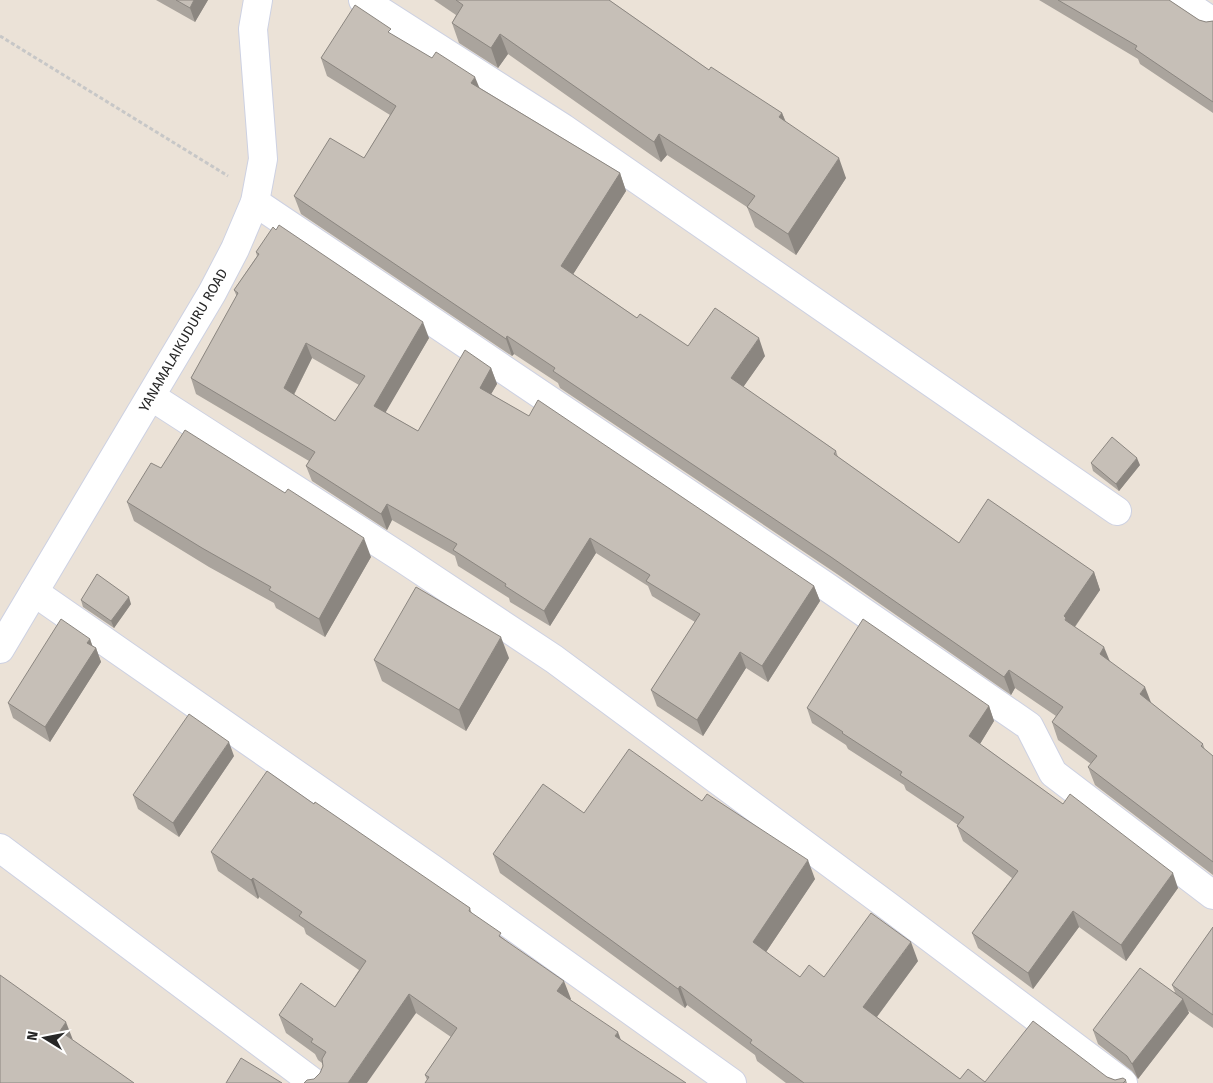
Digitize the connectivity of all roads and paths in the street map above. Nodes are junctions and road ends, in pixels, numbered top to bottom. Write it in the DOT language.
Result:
graph roads {
  1 [pos="258,0"];
  2 [pos="363,0"];
  3 [pos="1180,0"];
  4 [pos="1213,22"];
  5 [pos="0,36"];
  6 [pos="231,178"];
  7 [pos="255,202"];
  8 [pos="152,397"];
  9 [pos="1117,511"];
  10 [pos="34,592"];
  11 [pos="0,649"];
  12 [pos="0,848"];
  13 [pos="1213,896"];
  14 [pos="314,1083"];
  15 [pos="732,1083"];
  16 [pos="1123,1083"];
  1 -- 7 [label="street, YANAMALAIKUDURU ROAD"];
  2 -- 9 [label="street"];
  3 -- 4 [label="street"];
  5 -- 6 [label="path"];
  7 -- 8 [label="street, YANAMALAIKUDURU ROAD"];
  7 -- 13 [label="street"];
  8 -- 10 [label="street, YANAMALAIKUDURU ROAD"];
  8 -- 16 [label="street"];
  10 -- 11 [label="street, YANAMALAIKUDURU ROAD"];
  10 -- 15 [label="street"];
  12 -- 14 [label="street"];
}
